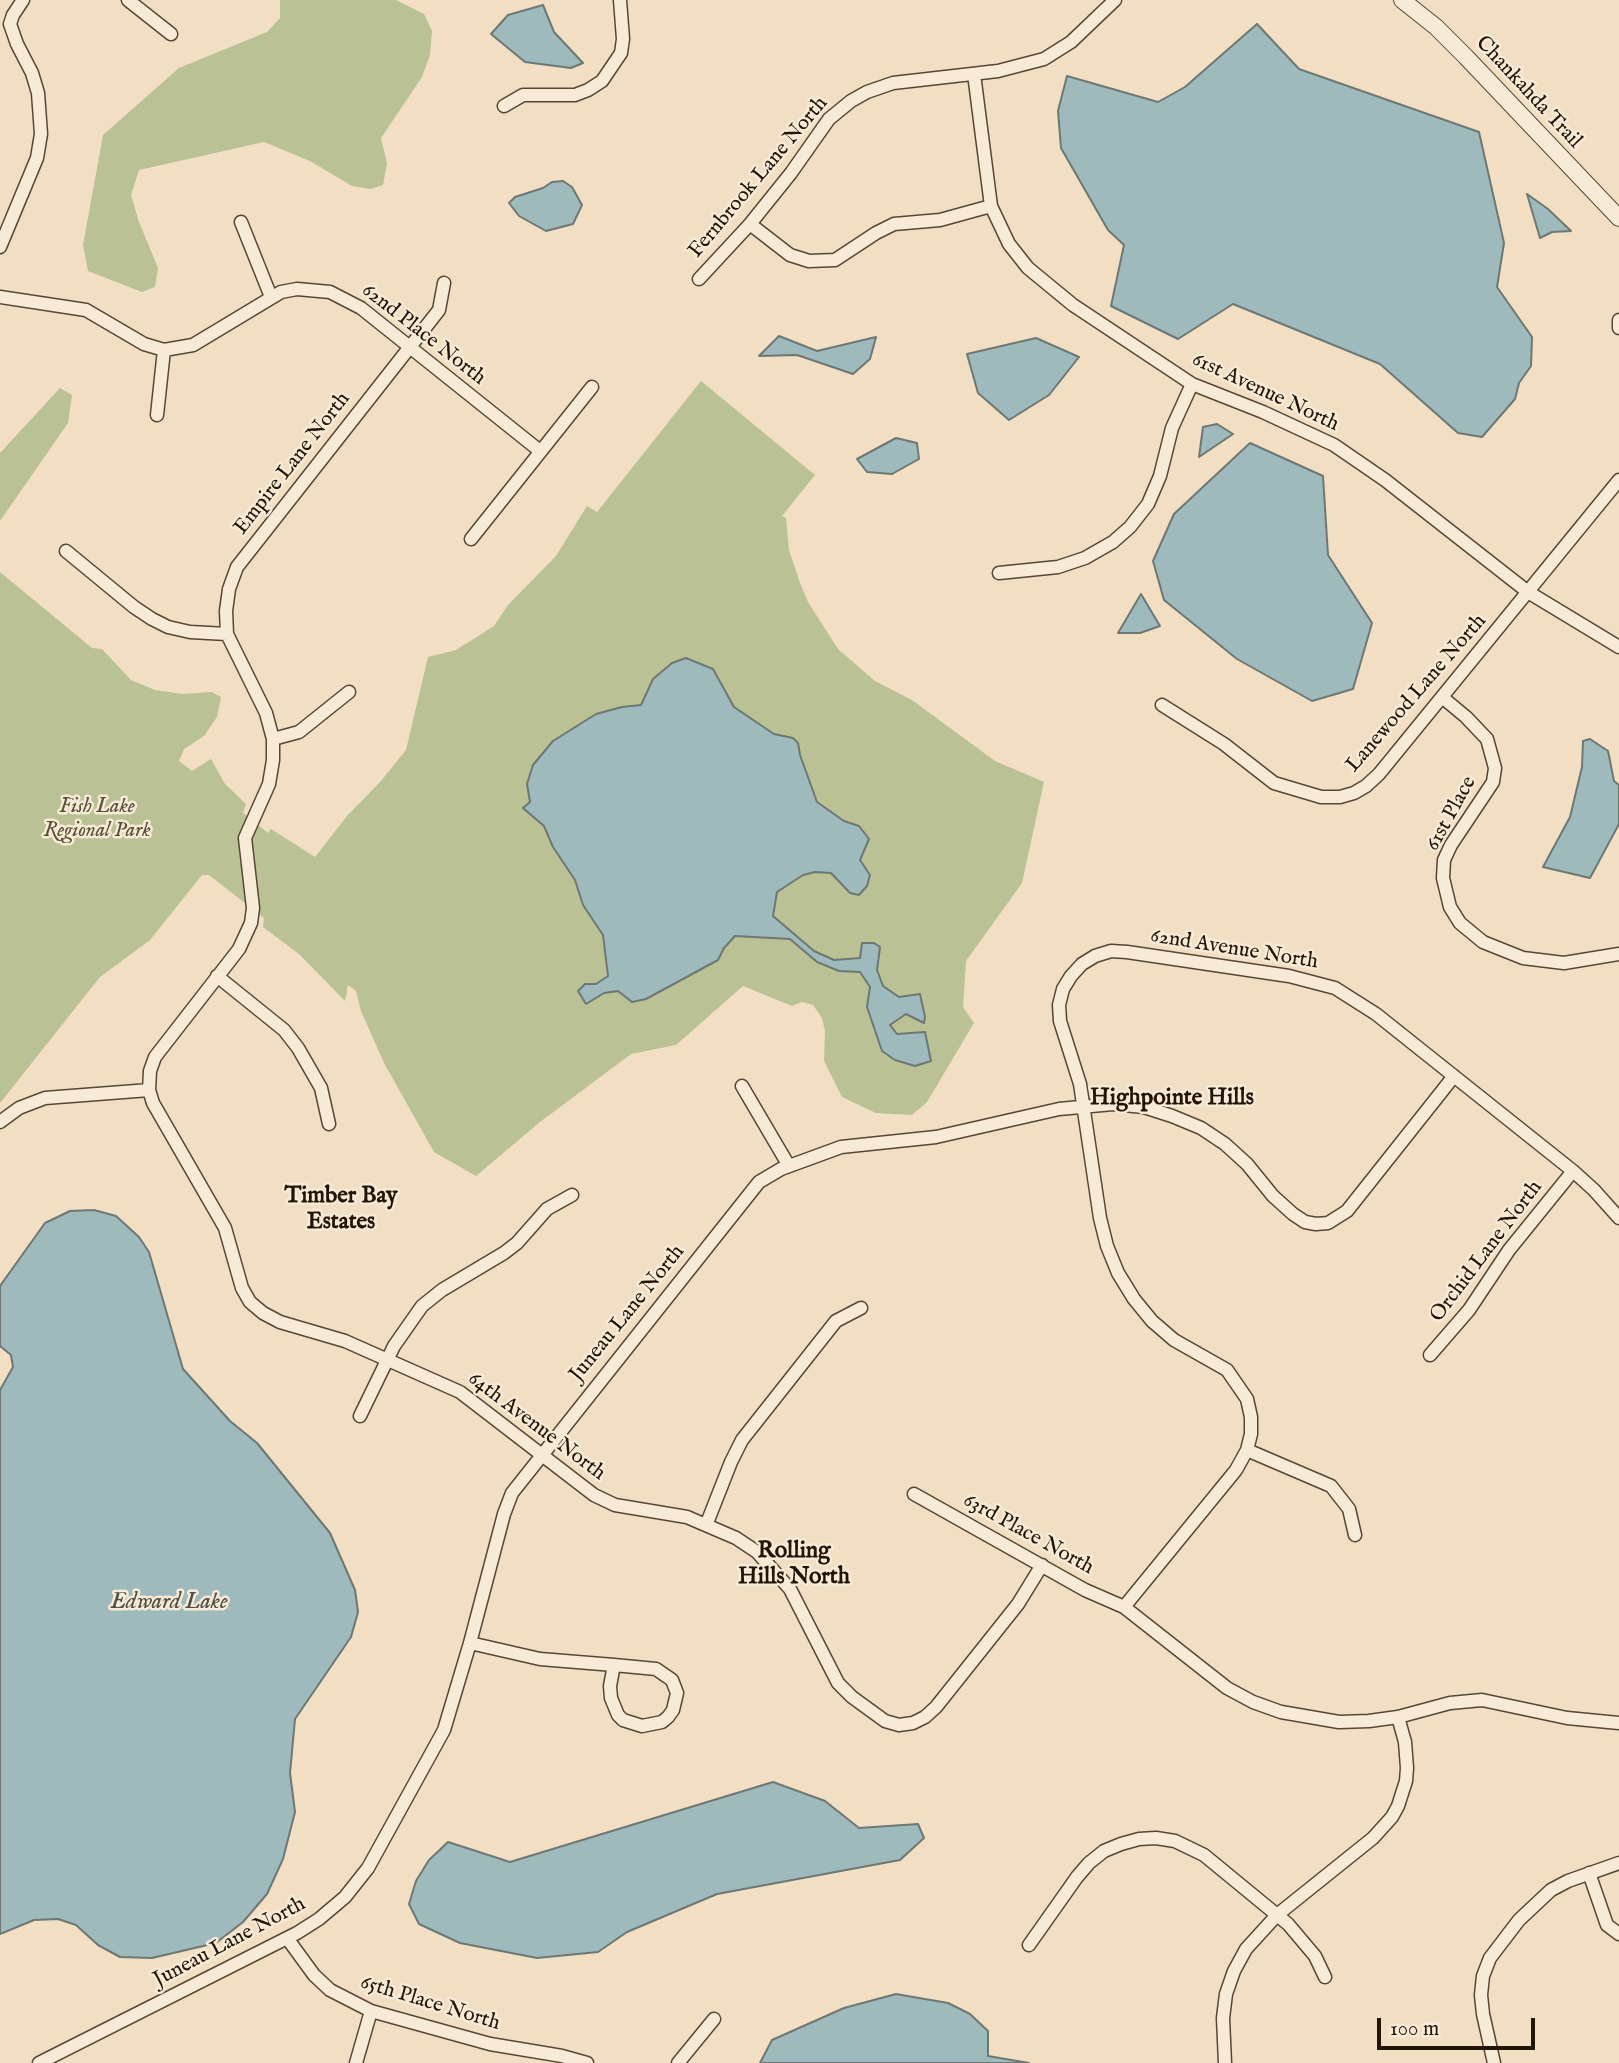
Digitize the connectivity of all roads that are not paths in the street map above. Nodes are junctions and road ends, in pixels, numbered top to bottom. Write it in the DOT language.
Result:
graph roads {
  1 [pos="23,0"];
  2 [pos="128,0"];
  3 [pos="620,0"];
  4 [pos="1115,0"];
  5 [pos="1402,0"];
  6 [pos="171,34"];
  7 [pos="974,74"];
  8 [pos="504,106"];
  9 [pos="991,206"];
  10 [pos="1619,218"];
  11 [pos="241,222"];
  12 [pos="751,224"];
  13 [pos="0,247"];
  14 [pos="699,279"];
  15 [pos="444,283"];
  16 [pos="0,297"];
  17 [pos="271,297"];
  18 [pos="1619,320"];
  19 [pos="1619,328"];
  20 [pos="410,348"];
  21 [pos="164,350"];
  22 [pos="1192,384"];
  23 [pos="592,387"];
  24 [pos="157,415"];
  25 [pos="540,451"];
  26 [pos="1619,480"];
  27 [pos="471,539"];
  28 [pos="66,551"];
  29 [pos="999,573"];
  30 [pos="1528,592"];
  31 [pos="226,634"];
  32 [pos="1619,648"];
  33 [pos="349,691"];
  34 [pos="1442,698"];
  35 [pos="1162,705"];
  36 [pos="273,738"];
  37 [pos="1619,954"];
  38 [pos="218,976"];
  39 [pos="1454,1076"];
  40 [pos="742,1086"];
  41 [pos="149,1090"];
  42 [pos="1083,1105"];
  43 [pos="0,1122"];
  44 [pos="329,1124"];
  45 [pos="789,1166"];
  46 [pos="1573,1171"];
  47 [pos="572,1195"];
  48 [pos="1619,1218"];
  49 [pos="861,1308"];
  50 [pos="1430,1355"];
  51 [pos="387,1359"];
  52 [pos="360,1416"];
  53 [pos="1247,1450"];
  54 [pos="541,1455"];
  55 [pos="914,1494"];
  56 [pos="707,1523"];
  57 [pos="1355,1535"];
  58 [pos="1042,1565"];
  59 [pos="1124,1607"];
  60 [pos="470,1643"];
  61 [pos="614,1665"];
  62 [pos="1398,1717"];
  63 [pos="1619,1723"];
  64 [pos="1619,1863"];
  65 [pos="1588,1873"];
  66 [pos="1277,1915"];
  67 [pos="1619,1934"];
  68 [pos="287,1938"];
  69 [pos="1029,1945"];
  70 [pos="1325,1977"];
  71 [pos="371,2011"];
  72 [pos="714,2020"];
  73 [pos="519,2049"];
  74 [pos="39,2063"];
  75 [pos="356,2063"];
  76 [pos="517,2063"];
  77 [pos="587,2063"];
  78 [pos="678,2063"];
  79 [pos="1225,2063"];
  80 [pos="1494,2063"];
  1 -- 13 [label="street"];
  2 -- 6 [label="street"];
  3 -- 8 [label="street"];
  4 -- 7 [label="street, Fernbrook Lane North"];
  5 -- 10 [label="street, Chankahda Trail"];
  7 -- 9 [label="street, 61st Avenue North"];
  7 -- 12 [label="street, Fernbrook Lane North"];
  9 -- 12 [label="street"];
  9 -- 22 [label="street, 61st Avenue North"];
  11 -- 17 [label="street"];
  12 -- 14 [label="street, Fernbrook Lane North"];
  15 -- 20 [label="street, Empire Lane North"];
  16 -- 21 [label="street"];
  17 -- 20 [label="street, 62nd Place North"];
  17 -- 21 [label="street, 62nd Place North"];
  18 -- 19 [label="street"];
  20 -- 25 [label="street, 62nd Place North"];
  20 -- 31 [label="street, Empire Lane North"];
  21 -- 24 [label="street"];
  22 -- 29 [label="street"];
  22 -- 30 [label="street, 61st Avenue North"];
  23 -- 25 [label="street"];
  25 -- 27 [label="street"];
  26 -- 30 [label="street, Lanewood Lane North"];
  28 -- 31 [label="street"];
  30 -- 32 [label="street, 61st Avenue North"];
  30 -- 34 [label="street, Lanewood Lane North"];
  31 -- 36 [label="street, Empire Lane North"];
  33 -- 36 [label="street"];
  34 -- 35 [label="street, Lanewood Lane North"];
  34 -- 37 [label="street, 61st Place"];
  36 -- 38 [label="street"];
  38 -- 41 [label="street"];
  38 -- 44 [label="street"];
  39 -- 42 [label="street, Juneau Lane North"];
  39 -- 42 [label="street, 62nd Avenue North"];
  39 -- 46 [label="street, 62nd Avenue North"];
  40 -- 45 [label="street"];
  41 -- 43 [label="street"];
  41 -- 51 [label="street, 64th Avenue North"];
  42 -- 45 [label="street, Juneau Lane North"];
  42 -- 53 [label="street, 62nd Avenue North"];
  45 -- 54 [label="street, Juneau Lane North"];
  46 -- 48 [label="street, 62nd Avenue North"];
  46 -- 50 [label="street, Orchid Lane North"];
  47 -- 51 [label="street"];
  49 -- 56 [label="street"];
  51 -- 52 [label="street"];
  51 -- 54 [label="street, 64th Avenue North"];
  53 -- 57 [label="street"];
  53 -- 59 [label="street"];
  54 -- 56 [label="street, 64th Avenue North"];
  54 -- 60 [label="street, Juneau Lane North"];
  55 -- 58 [label="street, 63rd Place North"];
  56 -- 58 [label="street, 64th Avenue North"];
  58 -- 59 [label="street, 63rd Place North"];
  59 -- 62 [label="street, 63rd Place North"];
  60 -- 61 [label="street"];
  60 -- 68 [label="street, Juneau Lane North"];
  61 -- 61 [label="street"];
  62 -- 63 [label="street, 63rd Place North"];
  62 -- 66 [label="street"];
  64 -- 65 [label="street"];
  65 -- 67 [label="street"];
  65 -- 80 [label="street"];
  66 -- 69 [label="street"];
  66 -- 70 [label="street"];
  66 -- 79 [label="street"];
  68 -- 71 [label="street, 65th Place North"];
  68 -- 74 [label="street, Juneau Lane North"];
  71 -- 73 [label="street, 65th Place North"];
  71 -- 75 [label="street"];
  72 -- 78 [label="street"];
  73 -- 76 [label="street"];
  73 -- 77 [label="street, 65th Place North"];
}
